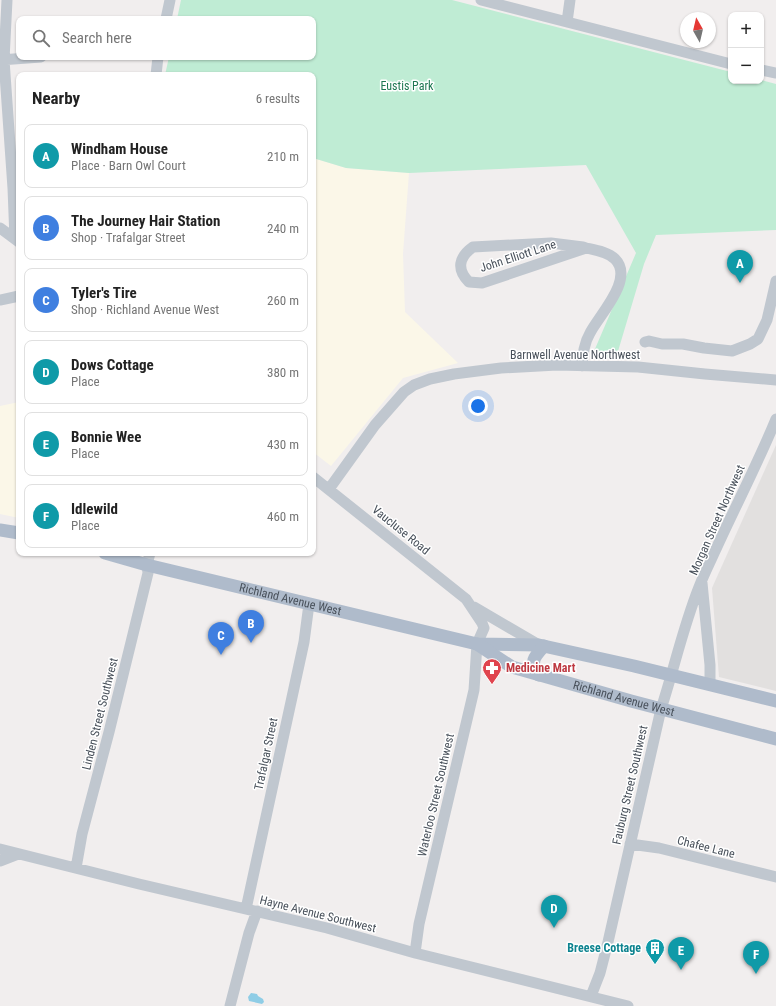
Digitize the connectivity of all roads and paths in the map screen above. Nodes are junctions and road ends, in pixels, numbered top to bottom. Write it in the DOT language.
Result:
graph roads {
  1 [pos="7,0"];
  2 [pos="170,0"];
  3 [pos="481,0"];
  4 [pos="570,0"];
  5 [pos="167,16"];
  6 [pos="567,22"];
  7 [pos="16,59"];
  8 [pos="2,60"];
  9 [pos="158,60"];
  10 [pos="728,63"];
  11 [pos="764,71"];
  12 [pos="156,72"];
  13 [pos="776,73"];
  14 [pos="16,227"];
  15 [pos="0,228"];
  16 [pos="16,239"];
  17 [pos="586,248"];
  18 [pos="776,280"];
  19 [pos="16,297"];
  20 [pos="0,300"];
  21 [pos="646,342"];
  22 [pos="582,366"];
  23 [pos="776,380"];
  24 [pos="776,420"];
  25 [pos="316,479"];
  26 [pos="329,489"];
  27 [pos="0,530"];
  28 [pos="16,533"];
  29 [pos="127,556"];
  30 [pos="149,559"];
  31 [pos="701,581"];
  32 [pos="309,604"];
  33 [pos="472,606"];
  34 [pos="477,644"];
  35 [pos="541,646"];
  36 [pos="539,675"];
  37 [pos="672,675"];
  38 [pos="710,684"];
  39 [pos="776,701"];
  40 [pos="660,709"];
  41 [pos="776,739"];
  42 [pos="630,844"];
  43 [pos="0,849"];
  44 [pos="18,854"];
  45 [pos="0,861"];
  46 [pos="76,868"];
  47 [pos="776,877"];
  48 [pos="246,909"];
  49 [pos="257,912"];
  50 [pos="415,952"];
  51 [pos="591,996"];
  52 [pos="230,1006"];
  53 [pos="628,1006"];
  1 -- 8 [label="street"];
  2 -- 5 [label="street"];
  3 -- 6 [label="street"];
  4 -- 6 [label="street"];
  6 -- 10 [label="street"];
  7 -- 8 [label="street"];
  8 -- 14 [label="street"];
  9 -- 12 [label="street"];
  11 -- 13 [label="street"];
  15 -- 16 [label="street"];
  17 -- 17 [label="street, John Elliott Lane"];
  17 -- 22 [label="street, John Elliott Lane"];
  18 -- 21 [label="street"];
  19 -- 20 [label="street"];
  22 -- 23 [label="street, Barnwell Avenue Northwest"];
  22 -- 26 [label="street, Barnwell Avenue Northwest"];
  24 -- 31 [label="street, Morgan Street Northwest"];
  25 -- 26 [label="street, Vaucluse Road"];
  26 -- 33 [label="street, Vaucluse Road"];
  27 -- 28 [label="main road"];
  29 -- 30 [label="main road, Richland Avenue West"];
  30 -- 32 [label="main road, Richland Avenue West"];
  30 -- 46 [label="street, Linden Street Southwest"];
  31 -- 37 [label="street, Fauburg Street Southwest"];
  31 -- 38 [label="street, Morgan Street Northwest"];
  32 -- 34 [label="main road, Richland Avenue West"];
  32 -- 48 [label="street, Trafalgar Street"];
  33 -- 34 [label="street, Waterloo Street Southwest"];
  33 -- 35 [label="street"];
  34 -- 35 [label="main road, Richland Avenue West"];
  34 -- 36 [label="main road, Richland Avenue West"];
  34 -- 50 [label="street, Waterloo Street Southwest"];
  35 -- 36 [label="main road"];
  35 -- 37 [label="main road, Richland Avenue West"];
  36 -- 40 [label="main road, Richland Avenue West"];
  37 -- 38 [label="main road, Richland Avenue West"];
  37 -- 40 [label="street, Fauburg Street Southwest"];
  38 -- 39 [label="main road, Richland Avenue West"];
  40 -- 41 [label="main road, Richland Avenue West"];
  40 -- 42 [label="street, Fauburg Street Southwest"];
  42 -- 47 [label="street, Chafee Lane"];
  42 -- 51 [label="street, Fauburg Street Southwest"];
  43 -- 44 [label="street, Hayne Avenue Southwest"];
  44 -- 45 [label="street"];
  44 -- 46 [label="street, Hayne Avenue Southwest"];
  46 -- 48 [label="street, Hayne Avenue Southwest"];
  48 -- 49 [label="street, Hayne Avenue Southwest"];
  49 -- 50 [label="street, Hayne Avenue Southwest"];
  49 -- 52 [label="street"];
  50 -- 51 [label="street, Hayne Avenue Southwest"];
  51 -- 53 [label="street, Hayne Avenue Southwest"];
}
